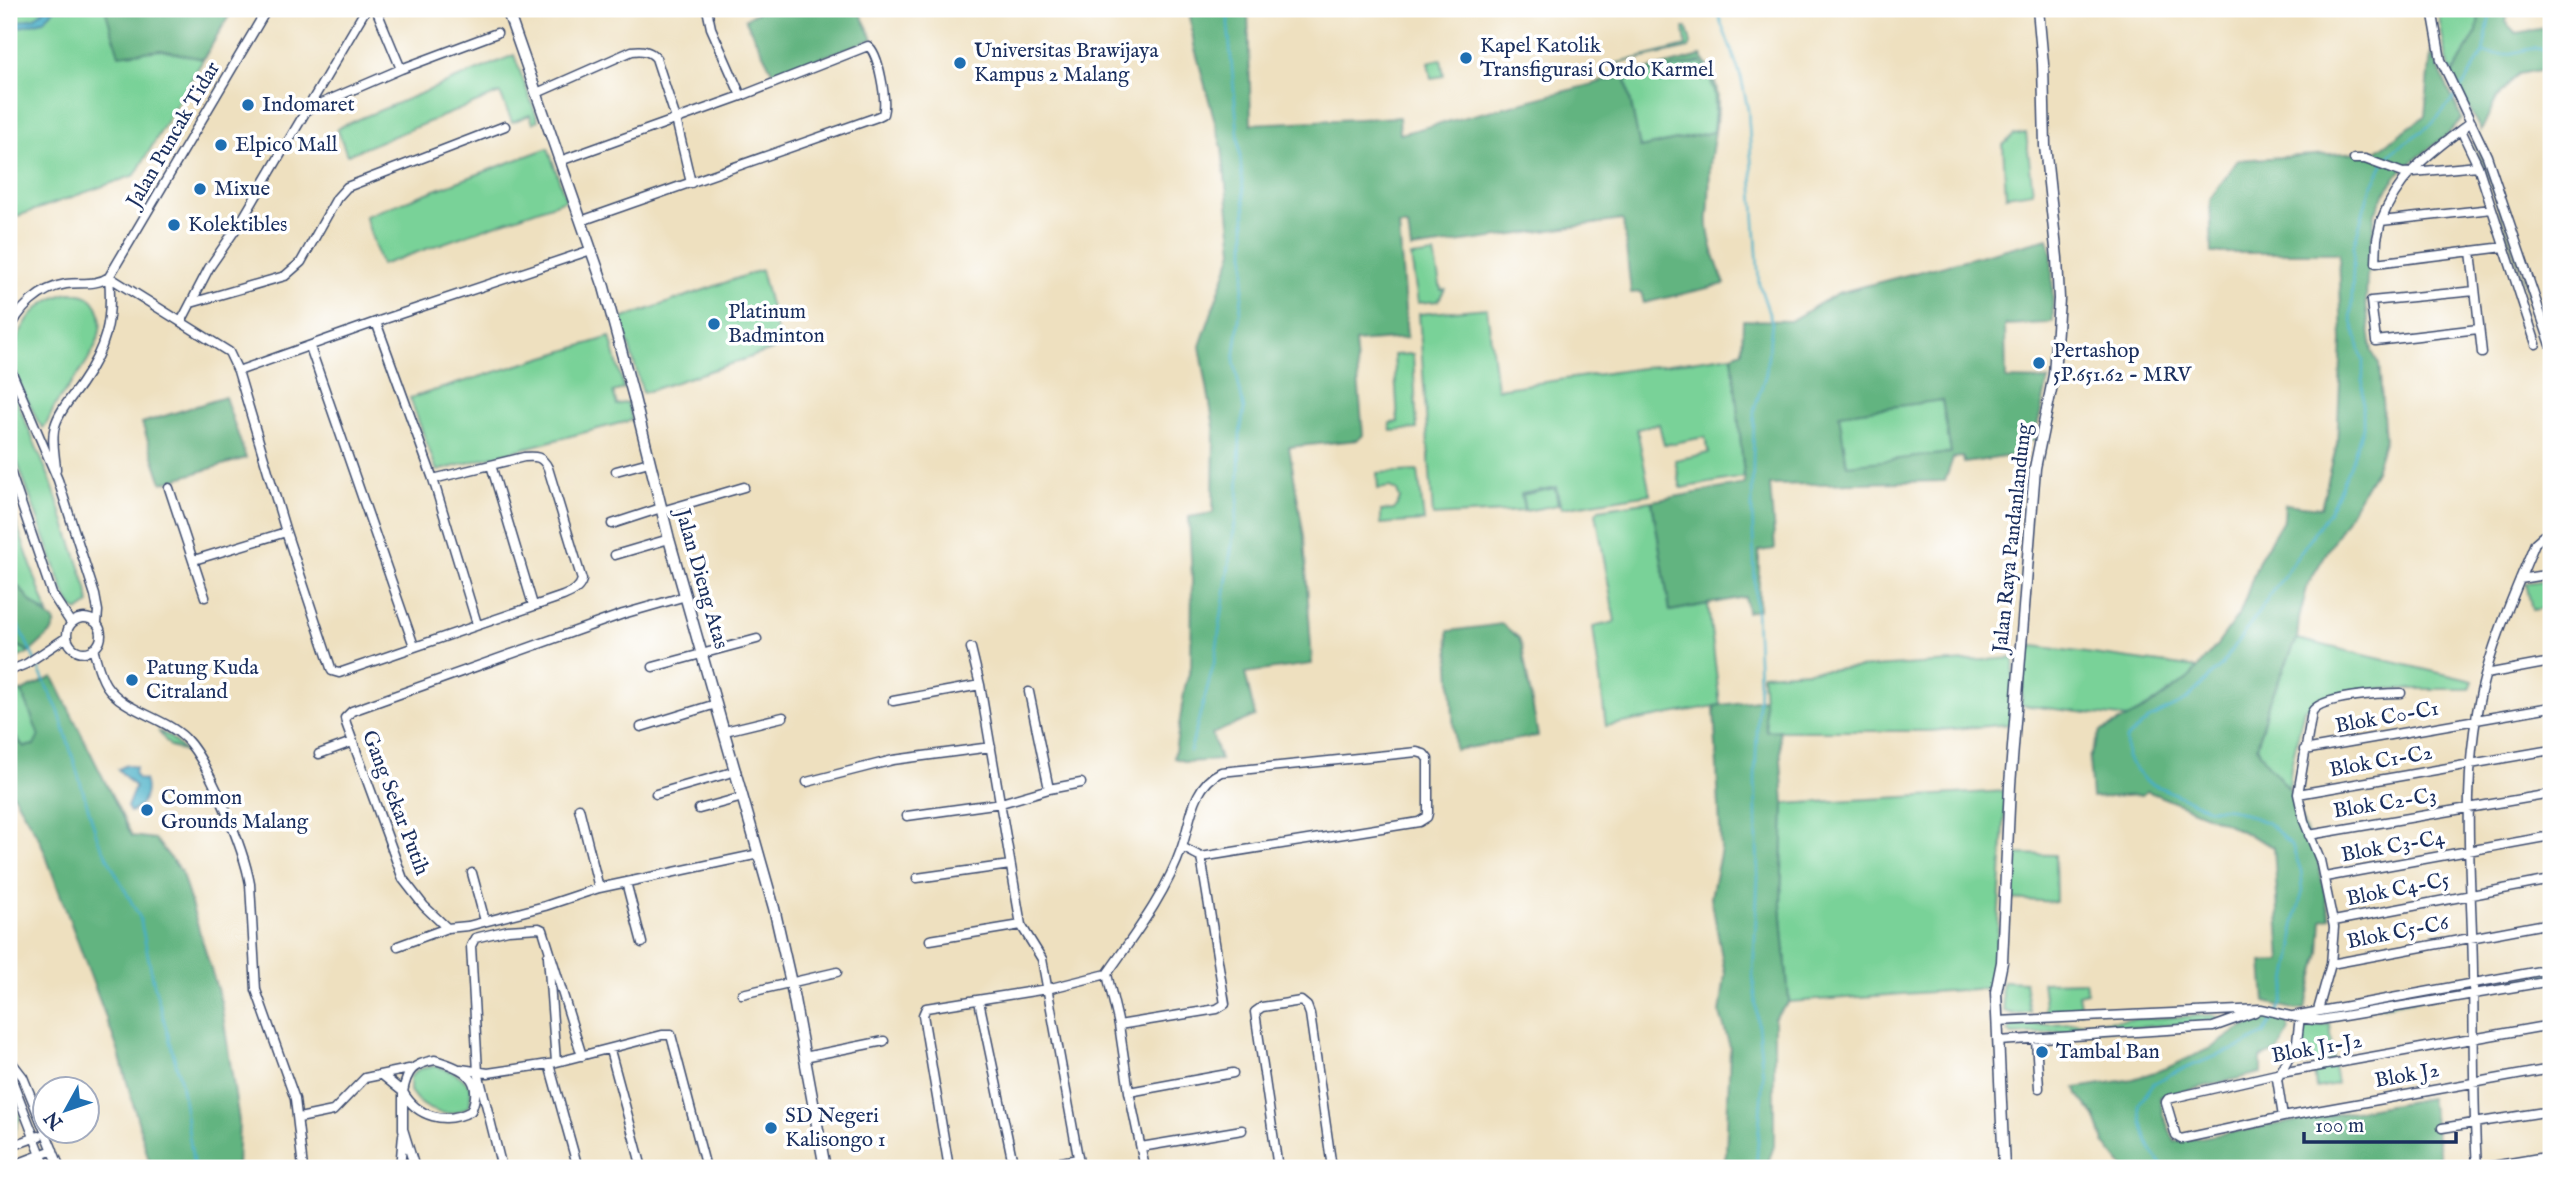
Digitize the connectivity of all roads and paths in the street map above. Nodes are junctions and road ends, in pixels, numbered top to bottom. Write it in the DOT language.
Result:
graph roads {
  1 [pos="267,9"];
  2 [pos="366,9"];
  3 [pos="376,9"];
  4 [pos="506,9"];
  5 [pos="707,9"];
  6 [pos="2038,9"];
  7 [pos="2432,9"];
  8 [pos="497,33"];
  9 [pos="401,69"];
  10 [pos="537,93"];
  11 [pos="741,96"];
  12 [pos="308,109"];
  13 [pos="676,119"];
  14 [pos="2471,122"];
  15 [pos="505,126"];
  16 [pos="2461,130"];
  17 [pos="2354,159"];
  18 [pos="560,161"];
  19 [pos="2478,166"];
  20 [pos="2409,173"];
  21 [pos="691,183"];
  22 [pos="2492,209"];
  23 [pos="581,221"];
  24 [pos="2382,221"];
  25 [pos="2504,247"];
  26 [pos="591,250"];
  27 [pos="2471,251"];
  28 [pos="109,277"];
  29 [pos="2475,290"];
  30 [pos="191,303"];
  31 [pos="181,322"];
  32 [pos="376,322"];
  33 [pos="2478,329"];
  34 [pos="9,334"];
  35 [pos="2536,344"];
  36 [pos="2551,345"];
  37 [pos="310,346"];
  38 [pos="2482,353"];
  39 [pos="9,366"];
  40 [pos="237,371"];
  41 [pos="54,428"];
  42 [pos="37,433"];
  43 [pos="649,462"];
  44 [pos="491,465"];
  45 [pos="616,471"];
  46 [pos="10,472"];
  47 [pos="433,479"];
  48 [pos="58,480"];
  49 [pos="744,487"];
  50 [pos="169,488"];
  51 [pos="662,509"];
  52 [pos="612,524"];
  53 [pos="286,532"];
  54 [pos="2547,534"];
  55 [pos="669,539"];
  56 [pos="615,555"];
  57 [pos="194,560"];
  58 [pos="2551,574"];
  59 [pos="2520,579"];
  60 [pos="686,596"];
  61 [pos="205,597"];
  62 [pos="533,605"];
  63 [pos="71,623"];
  64 [pos="97,623"];
  65 [pos="477,624"];
  66 [pos="67,637"];
  67 [pos="757,639"];
  68 [pos="414,646"];
  69 [pos="971,648"];
  70 [pos="93,649"];
  71 [pos="702,655"];
  72 [pos="2551,662"];
  73 [pos="653,667"];
  74 [pos="9,671"];
  75 [pos="2486,674"];
  76 [pos="980,684"];
  77 [pos="1029,692"];
  78 [pos="2401,693"];
  79 [pos="893,701"];
  80 [pos="716,704"];
  81 [pos="2551,707"];
  82 [pos="783,717"];
  83 [pos="2476,720"];
  84 [pos="641,727"];
  85 [pos="725,731"];
  86 [pos="352,741"];
  87 [pos="991,747"];
  88 [pos="2304,750"];
  89 [pos="2551,750"];
  90 [pos="319,754"];
  91 [pos="2469,764"];
  92 [pos="736,771"];
  93 [pos="807,782"];
  94 [pos="1081,783"];
  95 [pos="1049,789"];
  96 [pos="656,794"];
  97 [pos="2298,794"];
  98 [pos="2551,794"];
  99 [pos="743,797"];
  100 [pos="1001,803"];
  101 [pos="579,808"];
  102 [pos="699,808"];
  103 [pos="2467,808"];
  104 [pos="907,816"];
  105 [pos="2309,835"];
  106 [pos="2551,836"];
  107 [pos="1182,847"];
  108 [pos="2468,851"];
  109 [pos="759,855"];
  110 [pos="1201,857"];
  111 [pos="1010,864"];
  112 [pos="472,873"];
  113 [pos="2325,877"];
  114 [pos="917,878"];
  115 [pos="2551,880"];
  116 [pos="626,881"];
  117 [pos="598,888"];
  118 [pos="2469,894"];
  119 [pos="485,921"];
  120 [pos="2333,921"];
  121 [pos="2551,923"];
  122 [pos="1021,925"];
  123 [pos="447,928"];
  124 [pos="2471,937"];
  125 [pos="546,939"];
  126 [pos="930,940"];
  127 [pos="642,943"];
  128 [pos="398,946"];
  129 [pos="2332,964"];
  130 [pos="2551,969"];
  131 [pos="837,972"];
  132 [pos="1107,974"];
  133 [pos="2551,981"];
  134 [pos="2472,982"];
  135 [pos="790,983"];
  136 [pos="1047,989"];
  137 [pos="742,994"];
  138 [pos="2472,994"];
  139 [pos="979,1001"];
  140 [pos="2261,1009"];
  141 [pos="2318,1010"];
  142 [pos="2296,1016"];
  143 [pos="1119,1025"];
  144 [pos="2551,1026"];
  145 [pos="1998,1031"];
  146 [pos="2474,1039"];
  147 [pos="2036,1040"];
  148 [pos="884,1041"];
  149 [pos="610,1049"];
  150 [pos="9,1054"];
  151 [pos="582,1056"];
  152 [pos="804,1057"];
  153 [pos="553,1063"];
  154 [pos="13,1064"];
  155 [pos="409,1069"];
  156 [pos="461,1069"];
  157 [pos="2551,1069"];
  158 [pos="483,1073"];
  159 [pos="1233,1073"];
  160 [pos="2281,1073"];
  161 [pos="382,1075"];
  162 [pos="2474,1082"];
  163 [pos="481,1084"];
  164 [pos="2039,1088"];
  165 [pos="403,1091"];
  166 [pos="1129,1092"];
  167 [pos="476,1093"];
  168 [pos="32,1099"];
  169 [pos="471,1111"];
  170 [pos="2551,1111"];
  171 [pos="423,1112"];
  172 [pos="487,1113"];
  173 [pos="2283,1117"];
  174 [pos="299,1118"];
  175 [pos="2474,1124"];
  176 [pos="403,1126"];
  177 [pos="2442,1128"];
  178 [pos="1241,1130"];
  179 [pos="32,1133"];
  180 [pos="32,1139"];
  181 [pos="2181,1139"];
  182 [pos="37,1146"];
  183 [pos="51,1146"];
  184 [pos="9,1147"];
  185 [pos="1140,1147"];
  186 [pos="53,1150"];
  187 [pos="40,1155"];
  188 [pos="2551,1156"];
  189 [pos="1079,1164"];
  190 [pos="9,1167"];
  191 [pos="46,1168"];
  192 [pos="60,1168"];
  193 [pos="303,1168"];
  194 [pos="400,1168"];
  195 [pos="415,1168"];
  196 [pos="502,1168"];
  197 [pos="578,1168"];
  198 [pos="642,1168"];
  199 [pos="706,1168"];
  200 [pos="825,1168"];
  201 [pos="949,1168"];
  202 [pos="1014,1168"];
  203 [pos="1028,1168"];
  204 [pos="1145,1168"];
  205 [pos="1278,1168"];
  206 [pos="1332,1168"];
  207 [pos="2004,1168"];
  208 [pos="2479,1168"];
  1 -- 28 [label="street, Jalan Puncak Tidar"];
  2 -- 12 [label="street"];
  3 -- 9 [label="street"];
  4 -- 10 [label="street, Jalan Dieng Atas"];
  5 -- 11 [label="street"];
  6 -- 145 [label="street, Jalan Raya Pandanlandung"];
  7 -- 14 [label="street"];
  8 -- 9 [label="street"];
  9 -- 12 [label="street"];
  10 -- 13 [label="street"];
  10 -- 18 [label="street, Jalan Dieng Atas"];
  11 -- 13 [label="street"];
  11 -- 21 [label="street"];
  12 -- 30 [label="street"];
  13 -- 18 [label="street"];
  13 -- 21 [label="street"];
  14 -- 16 [label="street"];
  14 -- 36 [label="street"];
  15 -- 30 [label="street"];
  16 -- 19 [label="street"];
  16 -- 20 [label="street"];
  17 -- 20 [label="street"];
  18 -- 23 [label="street, Jalan Dieng Atas"];
  19 -- 20 [label="street"];
  19 -- 22 [label="street"];
  20 -- 24 [label="street"];
  21 -- 23 [label="street"];
  22 -- 24 [label="street"];
  22 -- 25 [label="street"];
  23 -- 26 [label="street, Jalan Dieng Atas"];
  24 -- 27 [label="street"];
  25 -- 27 [label="street"];
  25 -- 35 [label="street"];
  26 -- 32 [label="street"];
  26 -- 43 [label="street, Jalan Dieng Atas"];
  27 -- 29 [label="street"];
  28 -- 31 [label="street"];
  28 -- 34 [label="street"];
  28 -- 41 [label="street"];
  29 -- 33 [label="street"];
  29 -- 33 [label="street"];
  30 -- 31 [label="street"];
  31 -- 40 [label="street"];
  32 -- 37 [label="street"];
  32 -- 47 [label="street"];
  33 -- 38 [label="street"];
  37 -- 40 [label="street"];
  37 -- 68 [label="street"];
  39 -- 42 [label="street"];
  40 -- 53 [label="street"];
  41 -- 42 [label="street"];
  41 -- 48 [label="street"];
  42 -- 48 [label="street"];
  43 -- 45 [label="street"];
  43 -- 51 [label="street, Jalan Dieng Atas"];
  44 -- 47 [label="street"];
  44 -- 62 [label="street"];
  44 -- 62 [label="street"];
  46 -- 63 [label="street"];
  47 -- 65 [label="street"];
  48 -- 64 [label="street"];
  49 -- 51 [label="street"];
  50 -- 57 [label="street"];
  51 -- 52 [label="street"];
  51 -- 55 [label="street, Jalan Dieng Atas"];
  53 -- 57 [label="street"];
  53 -- 68 [label="street"];
  54 -- 59 [label="street"];
  55 -- 56 [label="street"];
  55 -- 60 [label="street, Jalan Dieng Atas"];
  57 -- 61 [label="street"];
  58 -- 59 [label="street"];
  59 -- 75 [label="street"];
  60 -- 71 [label="street, Jalan Dieng Atas"];
  60 -- 86 [label="street, Gang Sekar Putih"];
  62 -- 65 [label="street"];
  63 -- 64 [label="street"];
  63 -- 66 [label="street"];
  64 -- 70 [label="street"];
  65 -- 68 [label="street"];
  66 -- 70 [label="street"];
  66 -- 74 [label="street"];
  67 -- 71 [label="street"];
  69 -- 76 [label="street"];
  70 -- 174 [label="street"];
  71 -- 73 [label="street"];
  71 -- 80 [label="street, Jalan Dieng Atas"];
  72 -- 75 [label="street"];
  75 -- 83 [label="street"];
  76 -- 79 [label="street"];
  76 -- 87 [label="street"];
  77 -- 95 [label="street"];
  78 -- 88 [label="street"];
  80 -- 84 [label="street"];
  80 -- 85 [label="street, Jalan Dieng Atas"];
  81 -- 83 [label="street, Blok C0-C1"];
  82 -- 85 [label="street"];
  83 -- 88 [label="street, Blok C0-C1"];
  83 -- 91 [label="street"];
  85 -- 92 [label="street, Jalan Dieng Atas"];
  86 -- 90 [label="street"];
  86 -- 123 [label="street, Gang Sekar Putih"];
  87 -- 93 [label="street"];
  87 -- 100 [label="street"];
  88 -- 97 [label="street"];
  89 -- 91 [label="street, Blok C1-C2"];
  91 -- 97 [label="street, Blok C1-C2"];
  91 -- 103 [label="street"];
  92 -- 96 [label="street"];
  92 -- 99 [label="street, Jalan Dieng Atas"];
  94 -- 95 [label="street"];
  95 -- 100 [label="street"];
  97 -- 105 [label="street"];
  98 -- 103 [label="street, Blok C2-C3"];
  99 -- 102 [label="street"];
  99 -- 109 [label="street, Jalan Dieng Atas"];
  100 -- 104 [label="street"];
  100 -- 111 [label="street"];
  101 -- 117 [label="street"];
  103 -- 105 [label="street, Blok C2-C3"];
  103 -- 108 [label="street"];
  105 -- 113 [label="street"];
  106 -- 108 [label="street, Blok C3-C4"];
  107 -- 110 [label="street"];
  107 -- 110 [label="street"];
  107 -- 132 [label="street"];
  108 -- 113 [label="street, Blok C3-C4"];
  108 -- 118 [label="street"];
  109 -- 116 [label="street"];
  109 -- 135 [label="street, Jalan Dieng Atas"];
  110 -- 143 [label="street"];
  111 -- 114 [label="street"];
  111 -- 122 [label="street"];
  112 -- 119 [label="street"];
  113 -- 120 [label="street"];
  115 -- 118 [label="street, Blok C4-C5"];
  116 -- 117 [label="street"];
  116 -- 127 [label="street"];
  117 -- 119 [label="street"];
  118 -- 120 [label="street, Blok C4-C5"];
  118 -- 124 [label="street"];
  119 -- 123 [label="street"];
  120 -- 129 [label="street"];
  121 -- 124 [label="street, Blok C5-C6"];
  122 -- 126 [label="street"];
  122 -- 136 [label="street"];
  123 -- 128 [label="street"];
  124 -- 129 [label="street, Blok C5-C6"];
  124 -- 134 [label="street"];
  125 -- 151 [label="street"];
  125 -- 153 [label="street"];
  125 -- 158 [label="street"];
  129 -- 141 [label="street"];
  130 -- 134 [label="street"];
  131 -- 135 [label="street"];
  132 -- 136 [label="street"];
  132 -- 143 [label="street"];
  133 -- 138 [label="street"];
  134 -- 138 [label="street"];
  134 -- 141 [label="street"];
  135 -- 137 [label="street"];
  135 -- 152 [label="street, Jalan Dieng Atas"];
  136 -- 139 [label="street"];
  136 -- 189 [label="street"];
  138 -- 142 [label="street"];
  138 -- 146 [label="street"];
  139 -- 201 [label="street"];
  139 -- 202 [label="street"];
  140 -- 142 [label="street"];
  140 -- 145 [label="street"];
  140 -- 147 [label="street"];
  141 -- 142 [label="street"];
  142 -- 160 [label="street"];
  143 -- 166 [label="street"];
  144 -- 146 [label="street, Blok J1-J2"];
  145 -- 147 [label="street"];
  145 -- 207 [label="street, Jalan Raya Pandanlandung"];
  146 -- 160 [label="street, Blok J1-J2"];
  146 -- 162 [label="street"];
  147 -- 164 [label="street"];
  148 -- 152 [label="street"];
  149 -- 151 [label="street"];
  149 -- 198 [label="street"];
  149 -- 199 [label="street"];
  150 -- 154 [label="street"];
  151 -- 153 [label="street"];
  152 -- 200 [label="street, Jalan Dieng Atas"];
  153 -- 158 [label="street"];
  153 -- 197 [label="street"];
  154 -- 168 [label="street"];
  154 -- 179 [label="street"];
  155 -- 156 [label="street"];
  155 -- 161 [label="street"];
  155 -- 165 [label="street"];
  156 -- 158 [label="street"];
  156 -- 167 [label="street"];
  157 -- 162 [label="street, Blok J2"];
  158 -- 163 [label="street"];
  159 -- 166 [label="street"];
  160 -- 173 [label="street"];
  160 -- 181 [label="street, Blok J1-J2"];
  161 -- 165 [label="street"];
  161 -- 174 [label="street"];
  162 -- 173 [label="street, Blok J2"];
  162 -- 175 [label="street"];
  163 -- 167 [label="street"];
  163 -- 172 [label="street"];
  165 -- 171 [label="street"];
  165 -- 176 [label="street"];
  166 -- 185 [label="street"];
  167 -- 169 [label="street"];
  169 -- 171 [label="street"];
  169 -- 172 [label="street"];
  170 -- 175 [label="street"];
  171 -- 176 [label="street"];
  172 -- 196 [label="street"];
  173 -- 181 [label="street, Blok J2"];
  174 -- 193 [label="street"];
  175 -- 177 [label="street"];
  175 -- 208 [label="street"];
  176 -- 194 [label="street"];
  176 -- 195 [label="street"];
  178 -- 185 [label="street"];
  180 -- 184 [label="street"];
  182 -- 187 [label="street"];
  183 -- 186 [label="street"];
  185 -- 204 [label="street"];
  186 -- 187 [label="street"];
  186 -- 192 [label="street"];
  187 -- 190 [label="street"];
  187 -- 191 [label="street"];
  188 -- 208 [label="street"];
  189 -- 203 [label="street"];
  205 -- 206 [label="street"];
}
